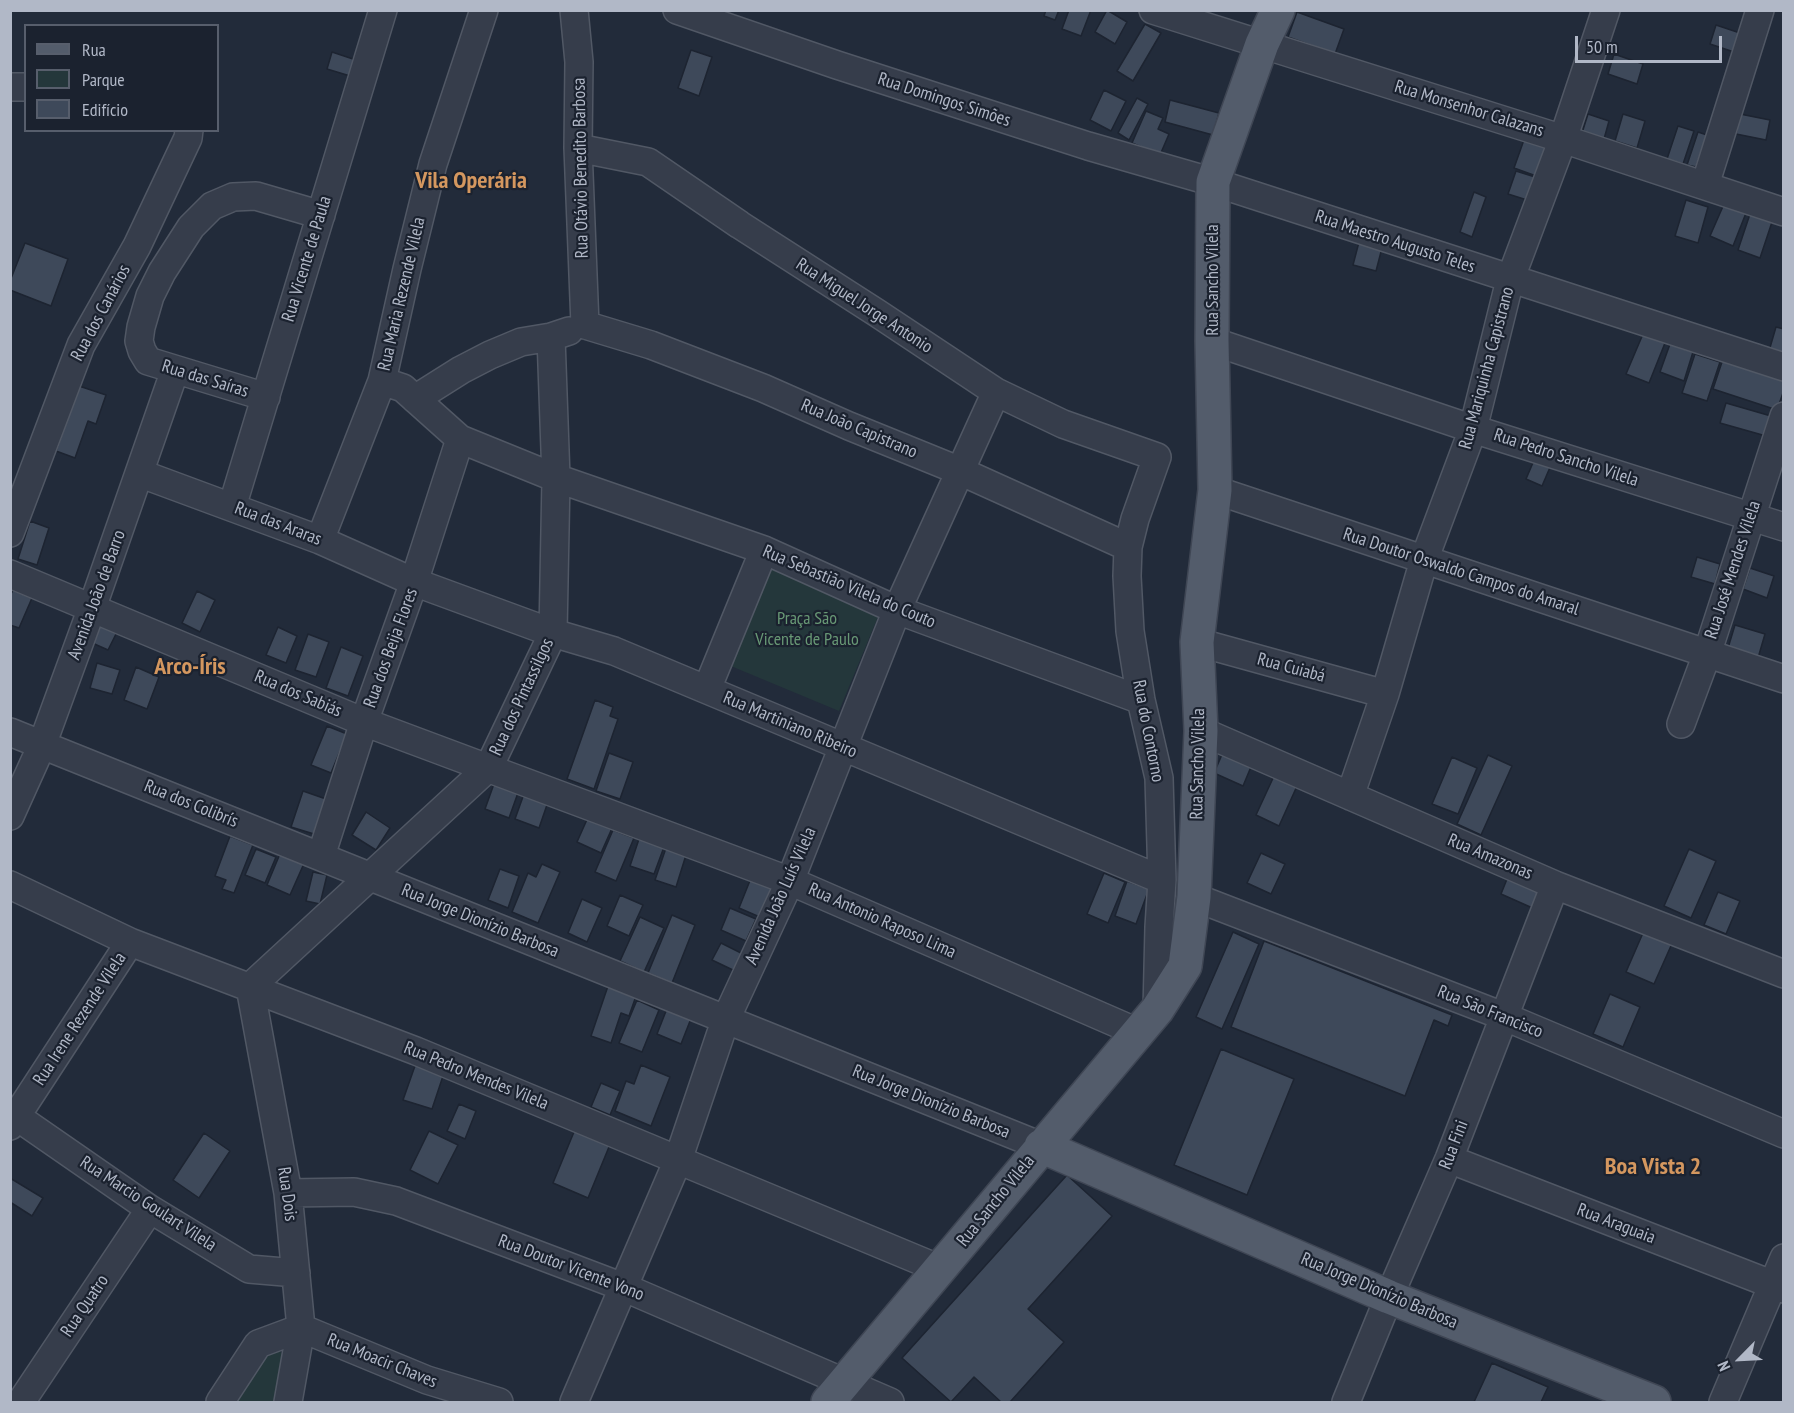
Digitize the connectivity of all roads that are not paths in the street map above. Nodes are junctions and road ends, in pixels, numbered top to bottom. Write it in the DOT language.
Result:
graph roads {
  1 [pos="383,10"];
  2 [pos="484,10"];
  3 [pos="574,10"];
  4 [pos="677,10"];
  5 [pos="1153,10"];
  6 [pos="1278,10"];
  7 [pos="1605,10"];
  8 [pos="1760,10"];
  9 [pos="1263,44"];
  10 [pos="189,132"];
  11 [pos="1563,139"];
  12 [pos="578,148"];
  13 [pos="1213,183"];
  14 [pos="1705,185"];
  15 [pos="1784,212"];
  16 [pos="321,215"];
  17 [pos="1510,280"];
  18 [pos="585,325"];
  19 [pos="551,337"];
  20 [pos="1212,341"];
  21 [pos="1784,367"];
  22 [pos="175,370"];
  23 [pos="382,381"];
  24 [pos="996,392"];
  25 [pos="266,397"];
  26 [pos="415,399"];
  27 [pos="1784,416"];
  28 [pos="1473,429"];
  29 [pos="460,439"];
  30 [pos="1157,457"];
  31 [pos="960,471"];
  32 [pos="140,473"];
  33 [pos="556,478"];
  34 [pos="1215,490"];
  35 [pos="232,507"];
  36 [pos="1750,517"];
  37 [pos="1784,527"];
  38 [pos="10,533"];
  39 [pos="320,540"];
  40 [pos="1128,547"];
  41 [pos="764,550"];
  42 [pos="1424,560"];
  43 [pos="10,574"];
  44 [pos="414,582"];
  45 [pos="92,609"];
  46 [pos="897,610"];
  47 [pos="553,633"];
  48 [pos="1197,642"];
  49 [pos="1707,654"];
  50 [pos="1784,679"];
  51 [pos="707,689"];
  52 [pos="1385,694"];
  53 [pos="1141,700"];
  54 [pos="364,722"];
  55 [pos="1681,724"];
  56 [pos="1201,731"];
  57 [pos="10,732"];
  58 [pos="42,745"];
  59 [pos="843,747"];
  60 [pos="489,767"];
  61 [pos="1350,796"];
  62 [pos="10,816"];
  63 [pos="321,856"];
  64 [pos="371,876"];
  65 [pos="1162,880"];
  66 [pos="790,881"];
  67 [pos="10,885"];
  68 [pos="1555,885"];
  69 [pos="1194,897"];
  70 [pos="130,942"];
  71 [pos="1784,974"];
  72 [pos="250,987"];
  73 [pos="1503,1016"];
  74 [pos="725,1021"];
  75 [pos="1147,1021"];
  76 [pos="13,1118"];
  77 [pos="1784,1134"];
  78 [pos="1041,1146"];
  79 [pos="1449,1159"];
  80 [pos="678,1160"];
  81 [pos="288,1194"];
  82 [pos="150,1209"];
  83 [pos="1784,1258"];
  84 [pos="940,1269"];
  85 [pos="296,1273"];
  86 [pos="1778,1286"];
  87 [pos="623,1287"];
  88 [pos="1389,1297"];
  89 [pos="301,1328"];
  90 [pos="836,1393"];
  91 [pos="21,1402"];
  92 [pos="220,1402"];
  93 [pos="288,1402"];
  94 [pos="499,1402"];
  95 [pos="574,1402"];
  96 [pos="890,1402"];
  97 [pos="1346,1402"];
  98 [pos="1654,1402"];
  99 [pos="1723,1402"];
  1 -- 16 [label="street, Rua Vicente de Paula"];
  2 -- 23 [label="street, Rua Maria Rezende Vilela"];
  3 -- 12 [label="street, Rua Otávio Benedito Barbosa"];
  4 -- 13 [label="street, Rua Domingos Simões"];
  5 -- 9 [label="street, Rua Monsenhor Calazans"];
  6 -- 9 [label="main road, Rua Sancho Vilela"];
  7 -- 11 [label="street, Rua Mariquinha Capistrano"];
  8 -- 14 [label="street"];
  9 -- 11 [label="street, Rua Monsenhor Calazans"];
  9 -- 13 [label="main road, Rua Sancho Vilela"];
  10 -- 38 [label="street, Rua dos Canários"];
  11 -- 14 [label="street, Rua Monsenhor Calazans"];
  11 -- 17 [label="street, Rua Mariquinha Capistrano"];
  12 -- 18 [label="street, Rua Otávio Benedito Barbosa"];
  12 -- 24 [label="street, Rua Miguel Jorge Antonio"];
  13 -- 17 [label="street, Rua Maestro Augusto Teles"];
  13 -- 20 [label="main road, Rua Sancho Vilela"];
  14 -- 15 [label="street, Rua Monsenhor Calazans"];
  16 -- 22 [label="street, Rua das Saíras"];
  16 -- 25 [label="street, Rua Vicente de Paula"];
  17 -- 21 [label="street, Rua Maestro Augusto Teles"];
  17 -- 28 [label="street, Rua Mariquinha Capistrano"];
  18 -- 19 [label="street"];
  18 -- 31 [label="street, Rua João Capistrano"];
  19 -- 26 [label="street"];
  19 -- 33 [label="street, Rua dos Pintassilgos"];
  20 -- 28 [label="street, Rua Pedro Sancho Vilela"];
  20 -- 34 [label="main road, Rua Sancho Vilela"];
  22 -- 25 [label="street, Rua das Saíras"];
  22 -- 32 [label="street, Avenida João de Barro"];
  23 -- 26 [label="street, Rua Sebastião Vilela do Couto"];
  23 -- 39 [label="street, Rua Maria Rezende Vilela"];
  24 -- 30 [label="street, Rua Miguel Jorge Antonio"];
  24 -- 31 [label="street, Avenida João Luís Vilela"];
  25 -- 35 [label="street, Rua Vicente de Paula"];
  26 -- 29 [label="street, Rua Sebastião Vilela do Couto"];
  27 -- 36 [label="street, Rua José Mendes Vilela"];
  28 -- 36 [label="street, Rua Pedro Sancho Vilela"];
  28 -- 42 [label="street, Rua Mariquinha Capistrano"];
  29 -- 33 [label="street, Rua Sebastião Vilela do Couto"];
  29 -- 44 [label="street, Rua dos Beija Flores"];
  30 -- 40 [label="street, Rua do Contorno"];
  31 -- 40 [label="street, Rua João Capistrano"];
  31 -- 46 [label="street, Avenida João Luís Vilela"];
  32 -- 35 [label="street, Rua das Araras"];
  32 -- 45 [label="street, Avenida João de Barro"];
  33 -- 41 [label="street, Rua Sebastião Vilela do Couto"];
  33 -- 47 [label="street, Rua dos Pintassilgos"];
  34 -- 42 [label="street, Rua Doutor Oswaldo Campos do Amaral"];
  34 -- 48 [label="main road, Rua Sancho Vilela"];
  35 -- 39 [label="street, Rua das Araras"];
  36 -- 37 [label="street, Rua Pedro Sancho Vilela"];
  36 -- 49 [label="street, Rua José Mendes Vilela"];
  39 -- 44 [label="street, Rua das Araras"];
  40 -- 53 [label="street, Rua do Contorno"];
  41 -- 46 [label="street, Rua Sebastião Vilela do Couto"];
  41 -- 51 [label="street"];
  42 -- 49 [label="street, Rua Doutor Oswaldo Campos do Amaral"];
  42 -- 52 [label="street, Rua Mariquinha Capistrano"];
  43 -- 45 [label="street, Rua dos Sabiás"];
  44 -- 47 [label="street, Rua Martiniano Ribeiro"];
  44 -- 54 [label="street, Rua dos Beija Flores"];
  45 -- 54 [label="street, Rua dos Sabiás"];
  45 -- 58 [label="street, Avenida João de Barro"];
  46 -- 53 [label="street, Rua Sebastião Vilela do Couto"];
  46 -- 59 [label="street, Avenida João Luís Vilela"];
  47 -- 51 [label="street, Rua Martiniano Ribeiro"];
  47 -- 60 [label="street, Rua dos Pintassilgos"];
  48 -- 52 [label="street, Rua Cuiabá"];
  48 -- 56 [label="main road, Rua Sancho Vilela"];
  49 -- 50 [label="street, Rua Doutor Oswaldo Campos do Amaral"];
  49 -- 55 [label="street, Rua José Mendes Vilela"];
  51 -- 59 [label="street, Rua Martiniano Ribeiro"];
  52 -- 61 [label="street, Rua Mariquinha Capistrano"];
  53 -- 65 [label="street, Rua do Contorno"];
  54 -- 60 [label="street, Rua dos Sabiás"];
  54 -- 63 [label="street, Rua dos Beija Flores"];
  56 -- 61 [label="street, Rua Amazonas"];
  56 -- 69 [label="main road, Rua Sancho Vilela"];
  57 -- 58 [label="street, Rua dos Colibrís"];
  58 -- 62 [label="street, Avenida João de Barro"];
  58 -- 63 [label="street, Rua dos Colibrís"];
  59 -- 65 [label="street, Rua Martiniano Ribeiro"];
  59 -- 66 [label="street, Avenida João Luís Vilela"];
  60 -- 64 [label="street, Rua dos Pintassilgos"];
  60 -- 66 [label="street, Rua Antonio Raposo Lima"];
  61 -- 68 [label="street, Rua Amazonas"];
  63 -- 64 [label="street, Rua dos Colibrís"];
  64 -- 72 [label="street, Rua dos Pintassilgos"];
  64 -- 74 [label="street, Rua Jorge Dionízio Barbosa"];
  65 -- 75 [label="street, Rua do Contorno"];
  66 -- 74 [label="street, Avenida João Luís Vilela"];
  66 -- 75 [label="street, Rua Antonio Raposo Lima"];
  67 -- 70 [label="street, Rua Pedro Mendes Vilela"];
  68 -- 71 [label="street, Rua Amazonas"];
  68 -- 73 [label="street, Rua Fini"];
  69 -- 73 [label="street, Rua São Francisco"];
  69 -- 75 [label="main road, Rua Sancho Vilela"];
  70 -- 72 [label="street, Rua Pedro Mendes Vilela"];
  70 -- 76 [label="street, Rua Irene Rezende Vilela"];
  72 -- 80 [label="street, Rua Pedro Mendes Vilela"];
  72 -- 81 [label="street, Rua Dois"];
  73 -- 77 [label="street, Rua São Francisco"];
  73 -- 79 [label="street, Rua Fini"];
  74 -- 78 [label="street, Rua Jorge Dionízio Barbosa"];
  74 -- 80 [label="street, Avenida João Luís Vilela"];
  75 -- 78 [label="main road, Rua Sancho Vilela"];
  76 -- 82 [label="street, Rua Marcio Goulart Vilela"];
  78 -- 84 [label="main road, Rua Sancho Vilela"];
  78 -- 88 [label="main road, Rua Jorge Dionízio Barbosa"];
  79 -- 86 [label="street, Rua Araguaia"];
  79 -- 88 [label="street, Rua Fini"];
  80 -- 84 [label="street, Rua Pedro Mendes Vilela"];
  80 -- 87 [label="street, Avenida João Luís Vilela"];
  81 -- 85 [label="street, Rua Dois"];
  81 -- 87 [label="street, Rua Doutor Vicente Vono"];
  82 -- 85 [label="street, Rua Marcio Goulart Vilela"];
  82 -- 91 [label="street, Rua Quatro"];
  83 -- 86 [label="street"];
  84 -- 90 [label="main road, Rua Sancho Vilela"];
  85 -- 89 [label="street, Rua Dois"];
  86 -- 99 [label="street"];
  87 -- 90 [label="street, Rua Doutor Vicente Vono"];
  87 -- 95 [label="street, Avenida João Luís Vilela"];
  88 -- 97 [label="street, Rua Fini"];
  88 -- 98 [label="main road, Rua Jorge Dionízio Barbosa"];
  89 -- 92 [label="street"];
  89 -- 93 [label="street, Rua Dois"];
  89 -- 94 [label="street, Rua Moacir Chaves"];
  90 -- 96 [label="street, Rua Doutor Vicente Vono"];
}
